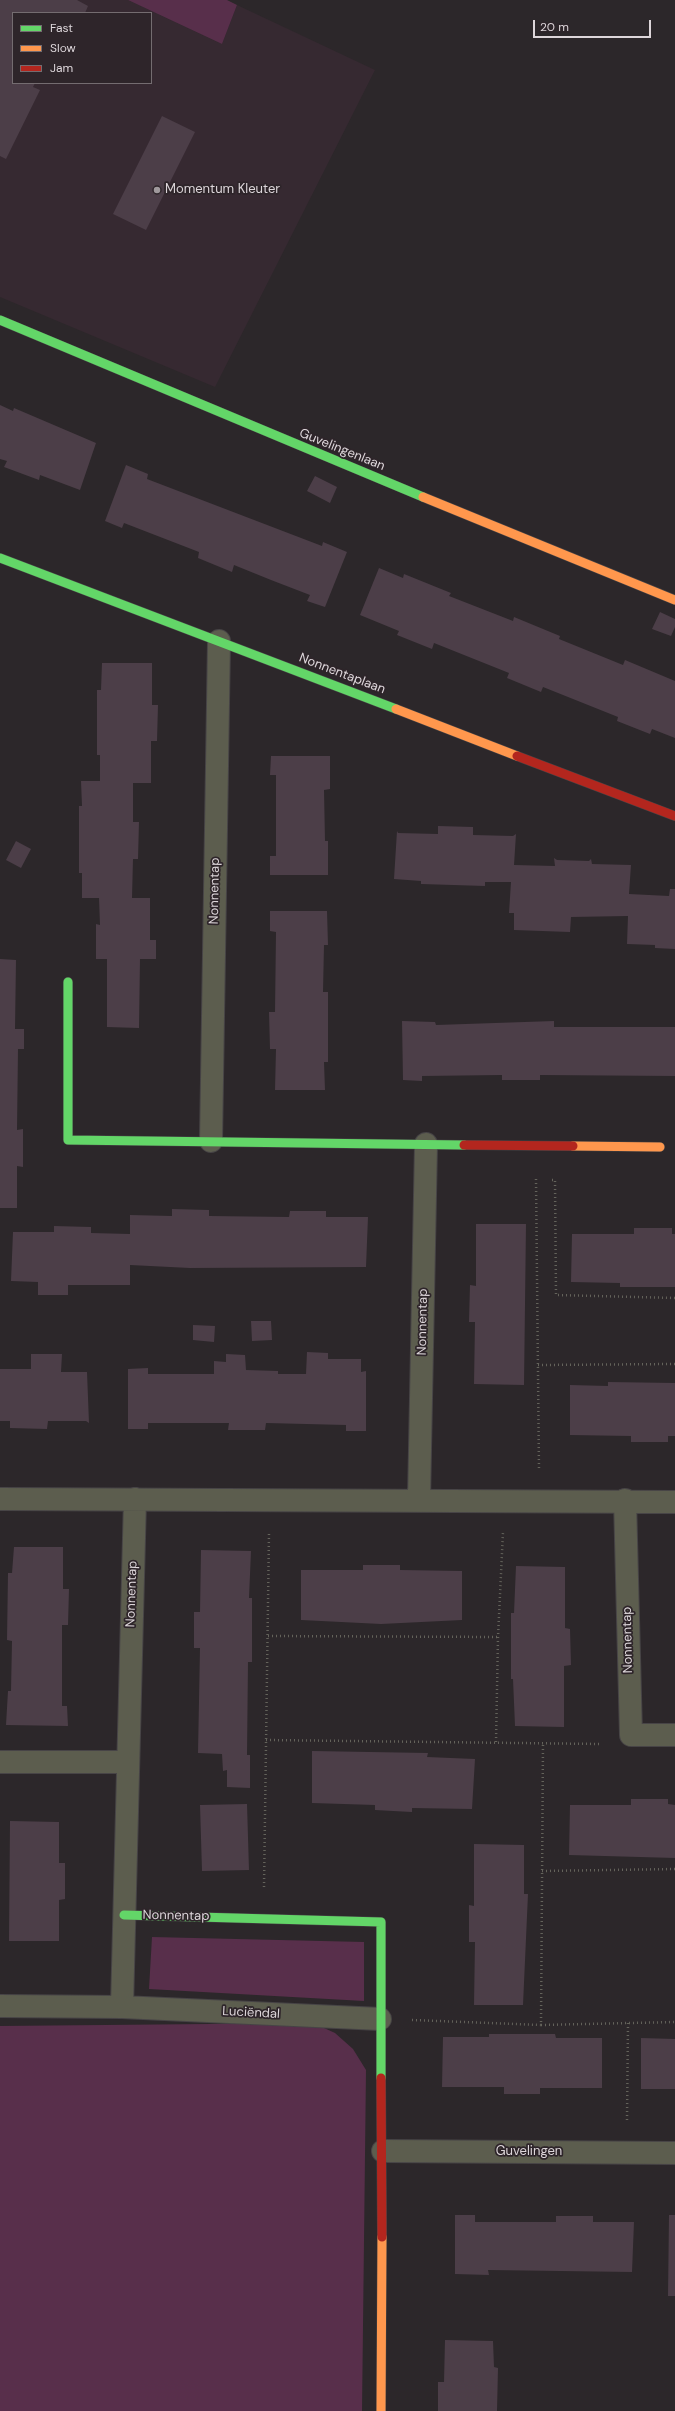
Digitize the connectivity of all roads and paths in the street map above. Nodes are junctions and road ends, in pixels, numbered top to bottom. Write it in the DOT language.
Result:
graph roads {
  1 [pos="0,320"];
  2 [pos="0,558"];
  3 [pos="675,600"];
  4 [pos="219,641"];
  5 [pos="675,816"];
  6 [pos="68,982"];
  7 [pos="211,1141"];
  8 [pos="426,1144"];
  9 [pos="535,1146"];
  10 [pos="660,1147"];
  11 [pos="536,1179"];
  12 [pos="542,1179"];
  13 [pos="548,1179"];
  14 [pos="675,1298"];
  15 [pos="675,1364"];
  16 [pos="538,1365"];
  17 [pos="0,1499"];
  18 [pos="134,1499"];
  19 [pos="270,1499"];
  20 [pos="419,1500"];
  21 [pos="505,1500"];
  22 [pos="540,1500"];
  23 [pos="625,1500"];
  24 [pos="675,1502"];
  25 [pos="268,1636"];
  26 [pos="498,1637"];
  27 [pos="631,1735"];
  28 [pos="675,1735"];
  29 [pos="266,1740"];
  30 [pos="496,1742"];
  31 [pos="543,1743"];
  32 [pos="0,1762"];
  33 [pos="128,1762"];
  34 [pos="675,1869"];
  35 [pos="542,1871"];
  36 [pos="124,1915"];
  37 [pos="263,1919"];
  38 [pos="0,2006"];
  39 [pos="122,2007"];
  40 [pos="380,2019"];
  41 [pos="675,2022"];
  42 [pos="628,2023"];
  43 [pos="542,2025"];
  44 [pos="383,2151"];
  45 [pos="626,2153"];
  46 [pos="675,2153"];
  47 [pos="381,2411"];
  1 -- 3 [label="street, Guvelingenlaan"];
  2 -- 4 [label="street, Nonnentaplaan"];
  4 -- 5 [label="street, Nonnentaplaan"];
  4 -- 7 [label="street, Nonnentap"];
  6 -- 7 [label="street"];
  7 -- 8 [label="street"];
  8 -- 9 [label="street"];
  8 -- 20 [label="street, Nonnentap"];
  9 -- 10 [label="street"];
  9 -- 11 [label="path"];
  11 -- 12 [label="path"];
  11 -- 16 [label="path"];
  13 -- 14 [label="path"];
  15 -- 16 [label="path"];
  16 -- 22 [label="path"];
  17 -- 18 [label="street"];
  18 -- 19 [label="street"];
  18 -- 33 [label="street, Nonnentap"];
  19 -- 20 [label="street"];
  19 -- 25 [label="path"];
  20 -- 21 [label="street"];
  21 -- 22 [label="street"];
  21 -- 26 [label="path"];
  22 -- 23 [label="street"];
  23 -- 24 [label="street"];
  23 -- 27 [label="street, Nonnentap"];
  25 -- 26 [label="path"];
  25 -- 29 [label="path"];
  26 -- 30 [label="path"];
  27 -- 28 [label="street"];
  27 -- 31 [label="path"];
  29 -- 30 [label="path"];
  29 -- 37 [label="path"];
  30 -- 31 [label="path"];
  31 -- 35 [label="path"];
  32 -- 33 [label="street"];
  33 -- 36 [label="street, Nonnentap"];
  34 -- 35 [label="path"];
  35 -- 43 [label="path"];
  36 -- 37 [label="street, Nonnentap"];
  36 -- 39 [label="street"];
  37 -- 40 [label="street, Nonnentap"];
  38 -- 39 [label="street, Luciëndal"];
  39 -- 40 [label="street, Luciëndal"];
  40 -- 43 [label="path"];
  40 -- 44 [label="street"];
  41 -- 42 [label="path"];
  42 -- 43 [label="path"];
  42 -- 45 [label="path"];
  44 -- 45 [label="street, Guvelingen"];
  44 -- 47 [label="street"];
  45 -- 46 [label="street, Guvelingen"];
}
